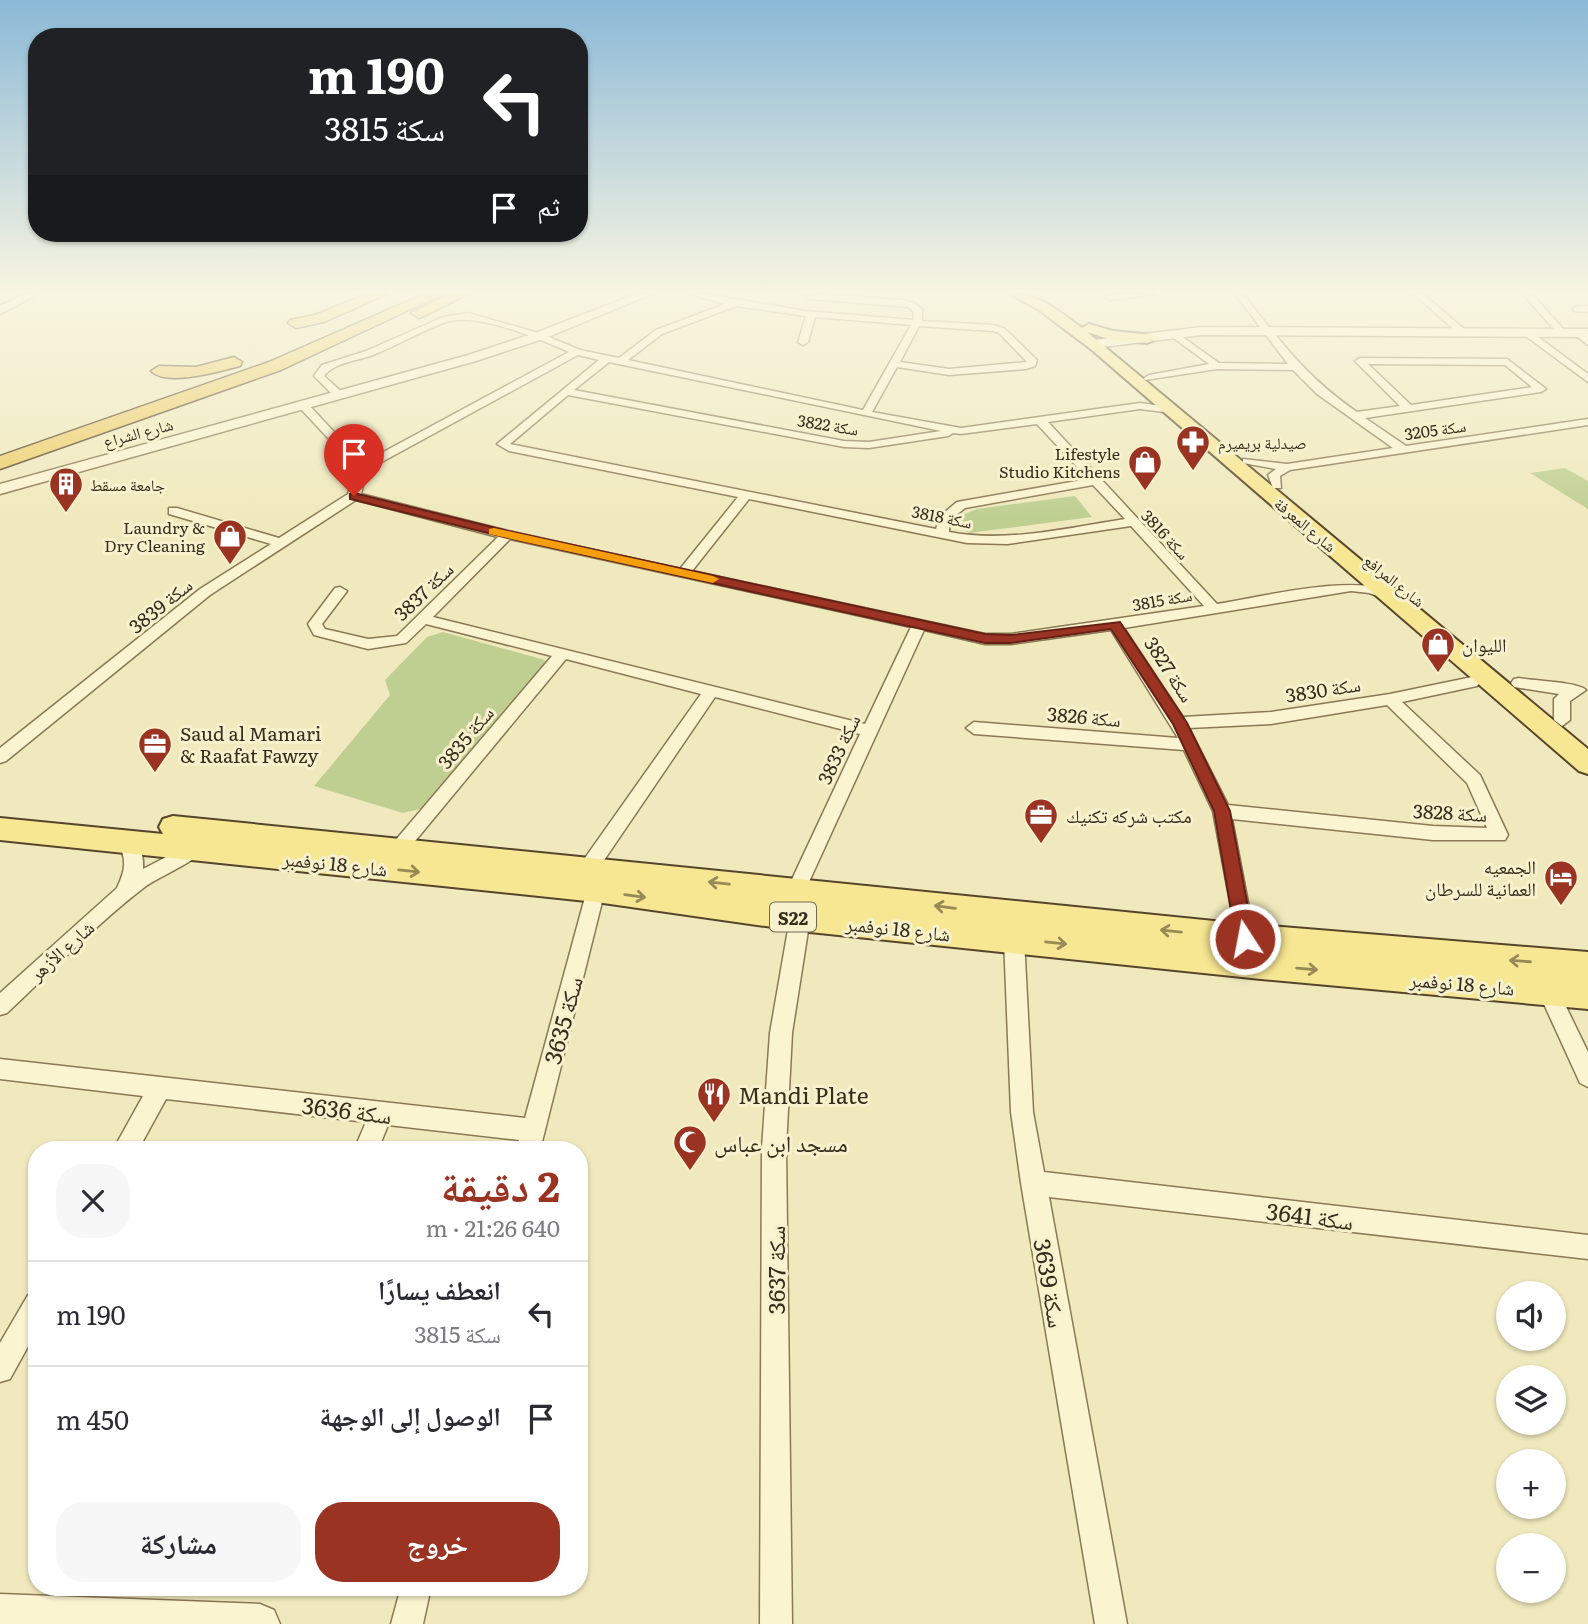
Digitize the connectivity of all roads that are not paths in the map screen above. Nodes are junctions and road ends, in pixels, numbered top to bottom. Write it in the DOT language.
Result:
graph roads {
  1 [pos="167,370"];
  2 [pos="223,370"];
  3 [pos="263,370"];
  4 [pos="314,370"];
  5 [pos="324,370"];
  6 [pos="424,370"];
  7 [pos="544,370"];
  8 [pos="593,370"];
  9 [pos="662,370"];
  10 [pos="891,370"];
  11 [pos="942,370"];
  12 [pos="980,370"];
  13 [pos="1127,370"];
  14 [pos="1143,370"];
  15 [pos="1207,370"];
  16 [pos="1299,370"];
  17 [pos="1368,370"];
  18 [pos="1517,370"];
  19 [pos="159,371"];
  20 [pos="567,392"];
  21 [pos="1148,393"];
  22 [pos="339,395"];
  23 [pos="303,405"];
  24 [pos="1408,408"];
  25 [pos="866,414"];
  26 [pos="1355,416"];
  27 [pos="1040,420"];
  28 [pos="1588,422"];
  29 [pos="961,431"];
  30 [pos="75,438"];
  31 [pos="0,447"];
  32 [pos="1404,450"];
  33 [pos="0,463"];
  34 [pos="362,468"];
  35 [pos="1282,476"];
  36 [pos="1096,481"];
  37 [pos="0,489"];
  38 [pos="354,496"];
  39 [pos="745,496"];
  40 [pos="173,511"];
  41 [pos="1133,522"];
  42 [pos="942,533"];
  43 [pos="508,535"];
  44 [pos="281,543"];
  45 [pos="1356,566"];
  46 [pos="684,573"];
  47 [pos="1351,587"];
  48 [pos="340,591"];
  49 [pos="1397,601"];
  50 [pos="1213,608"];
  51 [pos="424,619"];
  52 [pos="919,625"];
  53 [pos="1115,625"];
  54 [pos="562,654"];
  55 [pos="1472,682"];
  56 [pos="1519,682"];
  57 [pos="1583,689"];
  58 [pos="711,691"];
  59 [pos="1390,699"];
  60 [pos="1562,720"];
  61 [pos="1180,723"];
  62 [pos="974,728"];
  63 [pos="870,731"];
  64 [pos="1588,741"];
  65 [pos="1190,746"];
  66 [pos="0,757"];
  67 [pos="1588,764"];
  68 [pos="1588,779"];
  69 [pos="1222,811"];
  70 [pos="0,812"];
  71 [pos="0,829"];
  72 [pos="126,841"];
  73 [pos="400,846"];
  74 [pos="196,848"];
  75 [pos="592,880"];
  76 [pos="122,894"];
  77 [pos="798,904"];
  78 [pos="1014,939"];
  79 [pos="1245,939"];
  80 [pos="1588,966"];
  81 [pos="1548,990"];
  82 [pos="1588,994"];
  83 [pos="0,1006"];
  84 [pos="0,1069"];
  85 [pos="1588,1076"];
  86 [pos="160,1087"];
  87 [pos="381,1113"];
  88 [pos="531,1140"];
  89 [pos="130,1141"];
  90 [pos="370,1141"];
  91 [pos="1033,1183"];
  92 [pos="1588,1247"];
  93 [pos="28,1320"];
  94 [pos="0,1369"];
  95 [pos="414,1596"];
  96 [pos="0,1614"];
  97 [pos="260,1624"];
  98 [pos="407,1624"];
  99 [pos="776,1624"];
  100 [pos="1111,1624"];
  1 -- 19 [label="highway"];
  2 -- 31 [label="highway"];
  3 -- 30 [label="highway"];
  4 -- 30 [label="highway"];
  5 -- 22 [label="street"];
  6 -- 22 [label="street, شارع الشراع"];
  7 -- 34 [label="street"];
  8 -- 20 [label="street"];
  9 -- 25 [label="street"];
  10 -- 25 [label="street"];
  11 -- 12 [label="street"];
  13 -- 21 [label="main road, شارع المعرفة"];
  14 -- 21 [label="main road, شارع المرافع"];
  15 -- 21 [label="street, سكة 3822"];
  16 -- 26 [label="street"];
  17 -- 24 [label="street"];
  18 -- 24 [label="street"];
  20 -- 29 [label="street, سكة 3822"];
  20 -- 39 [label="street, سكة 3818"];
  21 -- 27 [label="street, سكة 3822"];
  21 -- 35 [label="main road, شارع المرافع"];
  21 -- 45 [label="main road, شارع المعرفة"];
  22 -- 23 [label="street, شارع الشراع"];
  23 -- 34 [label="street"];
  23 -- 37 [label="street, شارع الشراع"];
  24 -- 26 [label="street"];
  25 -- 29 [label="street"];
  26 -- 32 [label="street"];
  27 -- 29 [label="street, سكة 3822"];
  27 -- 36 [label="street, سكة 3816"];
  28 -- 32 [label="street, سكة 3205"];
  30 -- 33 [label="highway"];
  32 -- 35 [label="street, سكة 3205"];
  34 -- 38 [label="street"];
  35 -- 56 [label="main road, شارع المرافع"];
  36 -- 41 [label="street, سكة 3816"];
  36 -- 42 [label="street"];
  38 -- 43 [label="street, سكة 3815"];
  38 -- 44 [label="street, سكة 3839"];
  39 -- 42 [label="street, سكة 3818"];
  39 -- 46 [label="street"];
  40 -- 44 [label="street"];
  41 -- 42 [label="street, سكة 3818"];
  41 -- 50 [label="street, سكة 3816"];
  43 -- 46 [label="street, سكة 3815"];
  43 -- 51 [label="street, سكة 3837"];
  44 -- 66 [label="street, سكة 3839"];
  45 -- 47 [label="street"];
  45 -- 49 [label="main road, شارع المعرفة"];
  46 -- 52 [label="street, سكة 3815"];
  47 -- 49 [label="street, سكة 3815"];
  47 -- 50 [label="street, سكة 3815"];
  48 -- 51 [label="street, سكة 3837"];
  49 -- 55 [label="main road"];
  49 -- 67 [label="main road, شارع المعرفة"];
  50 -- 53 [label="street, سكة 3815"];
  51 -- 54 [label="street"];
  52 -- 53 [label="street, سكة 3815"];
  52 -- 63 [label="street, سكة 3833"];
  53 -- 61 [label="street, سكة 3827"];
  54 -- 58 [label="street"];
  54 -- 73 [label="street, سكة 3835"];
  55 -- 59 [label="street, سكة 3830"];
  55 -- 68 [label="main road"];
  56 -- 57 [label="street"];
  56 -- 60 [label="main road, شارع المرافع"];
  57 -- 60 [label="street"];
  58 -- 63 [label="street"];
  58 -- 75 [label="street"];
  59 -- 61 [label="street, سكة 3830"];
  59 -- 69 [label="street, سكة 3828"];
  60 -- 64 [label="main road, شارع المرافع"];
  61 -- 65 [label="street, سكة 3827"];
  62 -- 65 [label="street, سكة 3826"];
  63 -- 77 [label="street, سكة 3833"];
  65 -- 69 [label="street, سكة 3827"];
  69 -- 79 [label="street, سكة 3827"];
  70 -- 73 [label="main road, شارع 18 نوفمبر / S22"];
  71 -- 72 [label="main road, شارع 18 نوفمبر / S22"];
  72 -- 74 [label="main road, شارع 18 نوفمبر / S22"];
  72 -- 76 [label="street, شارع الأزهر"];
  73 -- 75 [label="main road, شارع 18 نوفمبر / S22"];
  74 -- 75 [label="main road, شارع 18 نوفمبر / S22, one-way"];
  74 -- 76 [label="street, شارع الأزهر"];
  75 -- 77 [label="main road, شارع 18 نوفمبر / S22"];
  75 -- 88 [label="street, سكة 3635"];
  76 -- 83 [label="street, شارع الأزهر"];
  77 -- 78 [label="main road, شارع 18 نوفمبر / S22"];
  79 -- 77 [label="main road, شارع 18 نوفمبر / S22, one-way"];
  77 -- 99 [label="street, سكة 3637"];
  78 -- 81 [label="main road, شارع 18 نوفمبر / S22, one-way"];
  78 -- 91 [label="street, سكة 3639"];
  80 -- 79 [label="main road, شارع 18 نوفمبر / S22, one-way"];
  81 -- 82 [label="main road, شارع 18 نوفمبر / S22"];
  81 -- 85 [label="street"];
  84 -- 86 [label="street, سكة 3636"];
  86 -- 87 [label="street, سكة 3636"];
  86 -- 89 [label="street"];
  87 -- 88 [label="street, سكة 3636"];
  87 -- 90 [label="street"];
  91 -- 92 [label="street, سكة 3641"];
  91 -- 100 [label="street, سكة 3639"];
  93 -- 94 [label="street"];
  95 -- 98 [label="street"];
  96 -- 97 [label="street"];
}
